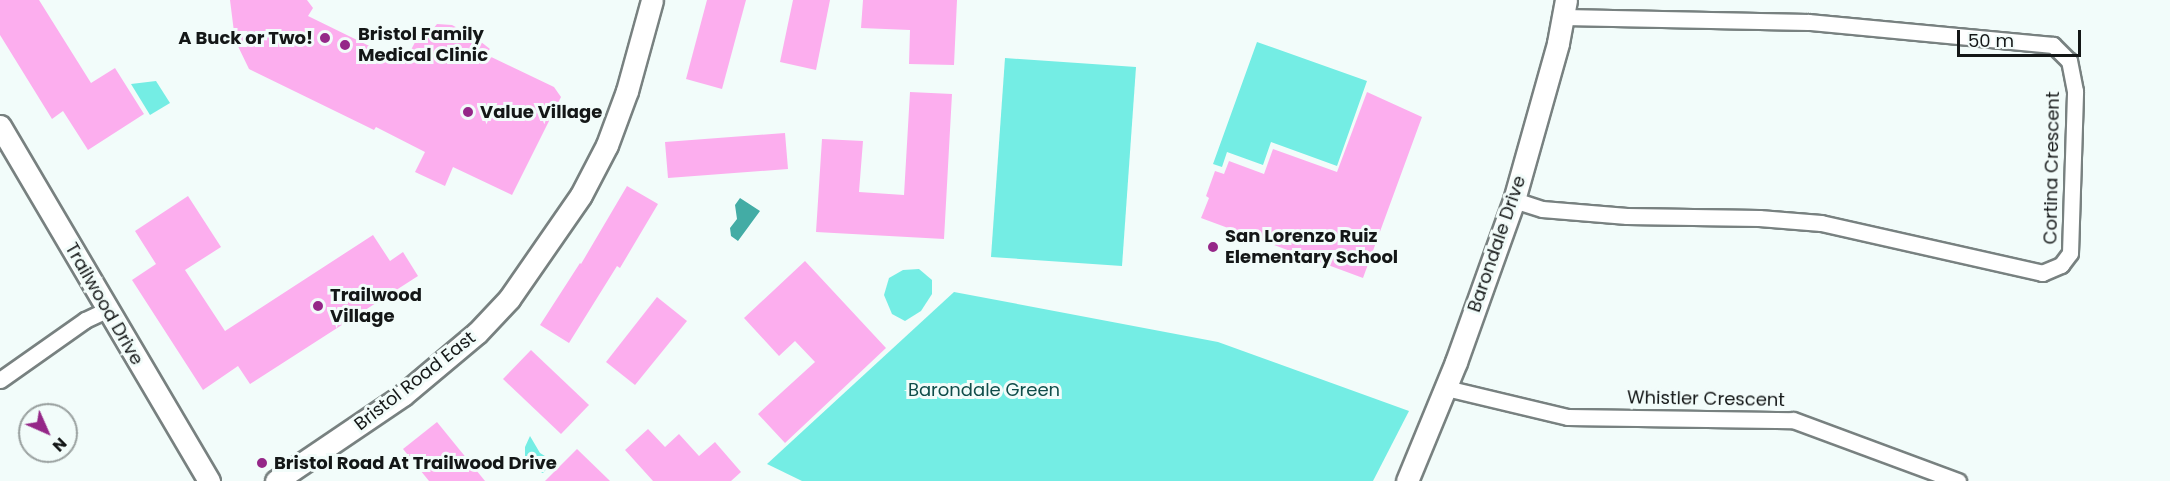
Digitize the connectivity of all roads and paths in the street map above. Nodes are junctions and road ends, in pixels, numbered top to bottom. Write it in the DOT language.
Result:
graph roads {
  1 [pos="652,0"];
  2 [pos="1565,8"];
  3 [pos="0,126"];
  4 [pos="1514,200"];
  5 [pos="106,310"];
  6 [pos="0,380"];
  7 [pos="1446,388"];
  8 [pos="209,481"];
  9 [pos="276,481"];
  10 [pos="1407,481"];
  11 [pos="1958,481"];
  1 -- 9 [label="street, Bristol Road East"];
  2 -- 4 [label="street, Barondale Drive"];
  2 -- 4 [label="street, Cortina Crescent"];
  3 -- 5 [label="street, Trailwood Drive"];
  4 -- 7 [label="street, Barondale Drive"];
  5 -- 6 [label="street"];
  5 -- 8 [label="street, Trailwood Drive"];
  7 -- 10 [label="street, Barondale Drive"];
  7 -- 11 [label="street, Whistler Crescent"];
}
